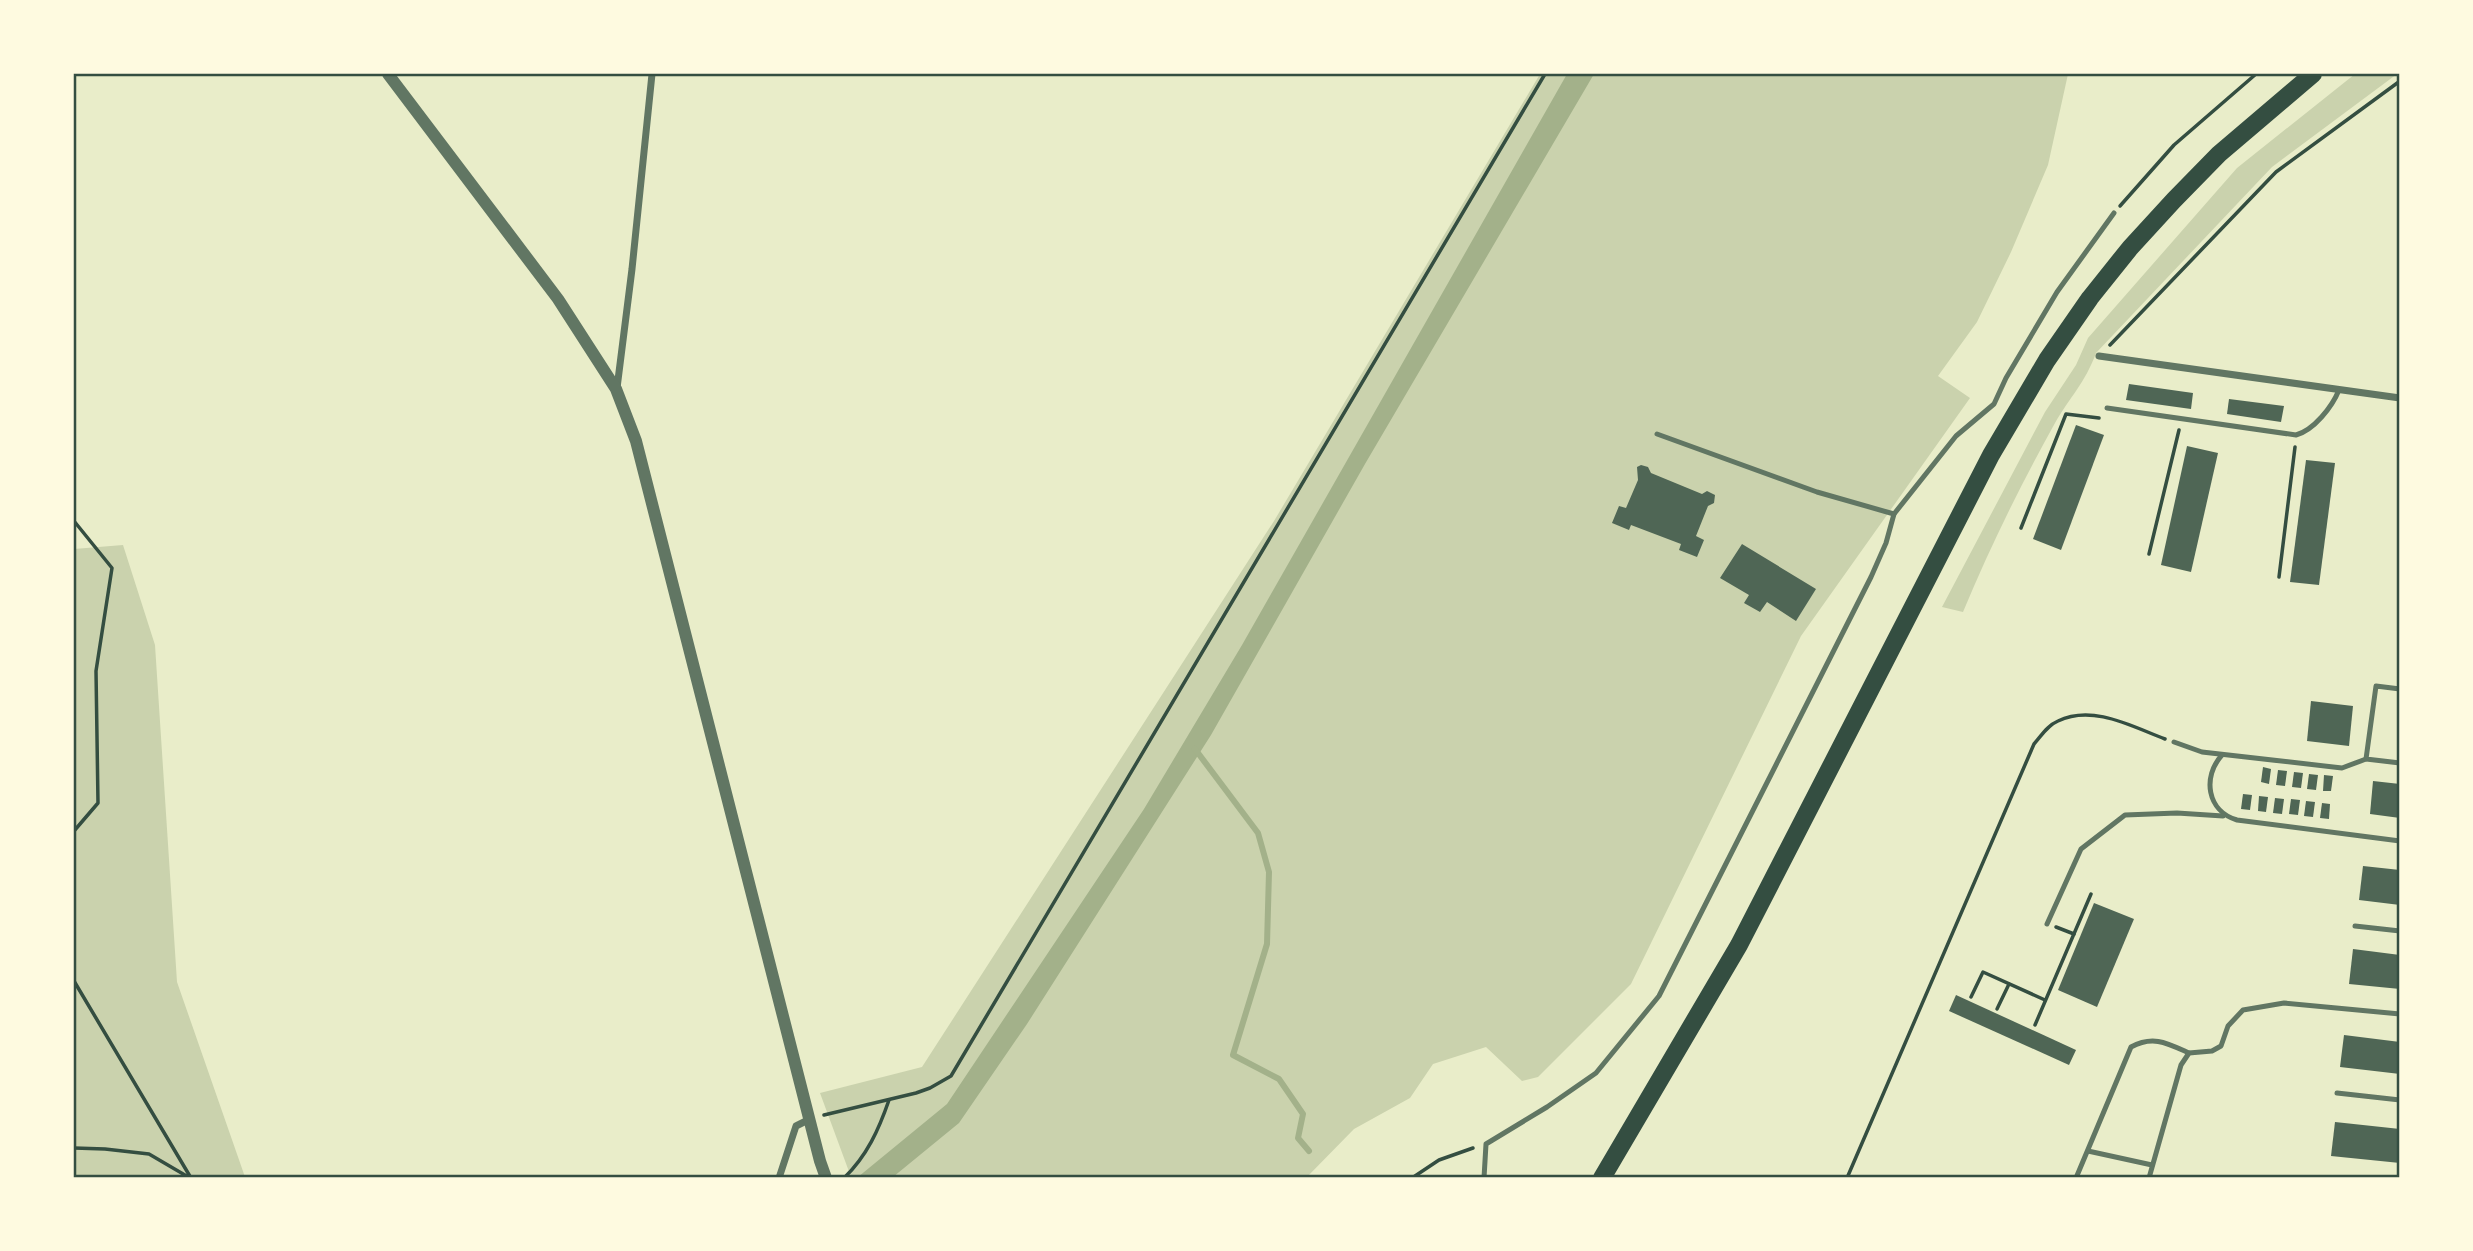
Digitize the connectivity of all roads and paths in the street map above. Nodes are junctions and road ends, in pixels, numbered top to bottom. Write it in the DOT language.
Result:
graph roads {
  1 [pos="388,74"];
  2 [pos="652,74"];
  3 [pos="1545,74"];
  4 [pos="2256,74"];
  5 [pos="2313,74"];
  6 [pos="2399,81"];
  7 [pos="2114,213"];
  8 [pos="2099,356"];
  9 [pos="616,389"];
  10 [pos="2339,390"];
  11 [pos="2399,398"];
  12 [pos="2107,408"];
  13 [pos="2181,419"];
  14 [pos="1657,434"];
  15 [pos="2296,435"];
  16 [pos="1894,514"];
  17 [pos="74,521"];
  18 [pos="2021,528"];
  19 [pos="2149,554"];
  20 [pos="2280,577"];
  21 [pos="2399,689"];
  22 [pos="2174,742"];
  23 [pos="2222,755"];
  24 [pos="2366,759"];
  25 [pos="2399,763"];
  26 [pos="2223,816"];
  27 [pos="74,831"];
  28 [pos="2399,841"];
  29 [pos="2091,894"];
  30 [pos="2047,924"];
  31 [pos="2355,926"];
  32 [pos="2399,931"];
  33 [pos="2074,934"];
  34 [pos="74,981"];
  35 [pos="2009,984"];
  36 [pos="1971,997"];
  37 [pos="2046,1001"];
  38 [pos="1997,1009"];
  39 [pos="2399,1014"];
  40 [pos="2035,1025"];
  41 [pos="2189,1053"];
  42 [pos="2337,1093"];
  43 [pos="889,1100"];
  44 [pos="2399,1100"];
  45 [pos="812,1118"];
  46 [pos="1486,1144"];
  47 [pos="74,1148"];
  48 [pos="2088,1151"];
  49 [pos="2152,1165"];
  50 [pos="2149,1177"];
  51 [pos="190,1178"];
  52 [pos="779,1178"];
  53 [pos="826,1178"];
  54 [pos="844,1178"];
  55 [pos="1412,1178"];
  56 [pos="1484,1178"];
  57 [pos="1602,1178"];
  58 [pos="1847,1178"];
  59 [pos="2076,1178"];
  1 -- 9 [label="street"];
  2 -- 9 [label="street"];
  3 -- 43 [label="path"];
  4 -- 7 [label="path"];
  5 -- 57 [label="main road"];
  6 -- 8 [label="path"];
  7 -- 16 [label="lane"];
  8 -- 10 [label="street"];
  9 -- 45 [label="street"];
  10 -- 11 [label="street"];
  10 -- 15 [label="lane"];
  12 -- 13 [label="lane"];
  12 -- 18 [label="path"];
  13 -- 15 [label="lane"];
  13 -- 19 [label="path"];
  14 -- 16 [label="lane"];
  15 -- 20 [label="path"];
  16 -- 46 [label="lane"];
  17 -- 27 [label="path"];
  21 -- 24 [label="lane"];
  22 -- 23 [label="lane"];
  22 -- 58 [label="path"];
  23 -- 24 [label="lane"];
  23 -- 26 [label="lane"];
  24 -- 25 [label="lane"];
  26 -- 28 [label="lane"];
  26 -- 30 [label="lane"];
  29 -- 33 [label="path"];
  30 -- 33 [label="path"];
  31 -- 32 [label="lane"];
  33 -- 37 [label="path"];
  34 -- 51 [label="path"];
  35 -- 36 [label="path"];
  35 -- 37 [label="path"];
  35 -- 38 [label="path"];
  37 -- 40 [label="path"];
  39 -- 41 [label="lane"];
  41 -- 48 [label="lane"];
  41 -- 49 [label="lane"];
  42 -- 44 [label="lane"];
  43 -- 45 [label="path"];
  43 -- 54 [label="path"];
  45 -- 52 [label="street"];
  45 -- 53 [label="street"];
  46 -- 55 [label="path"];
  46 -- 56 [label="lane"];
  47 -- 51 [label="path"];
  48 -- 49 [label="lane"];
  48 -- 59 [label="lane"];
  49 -- 50 [label="lane"];
}
